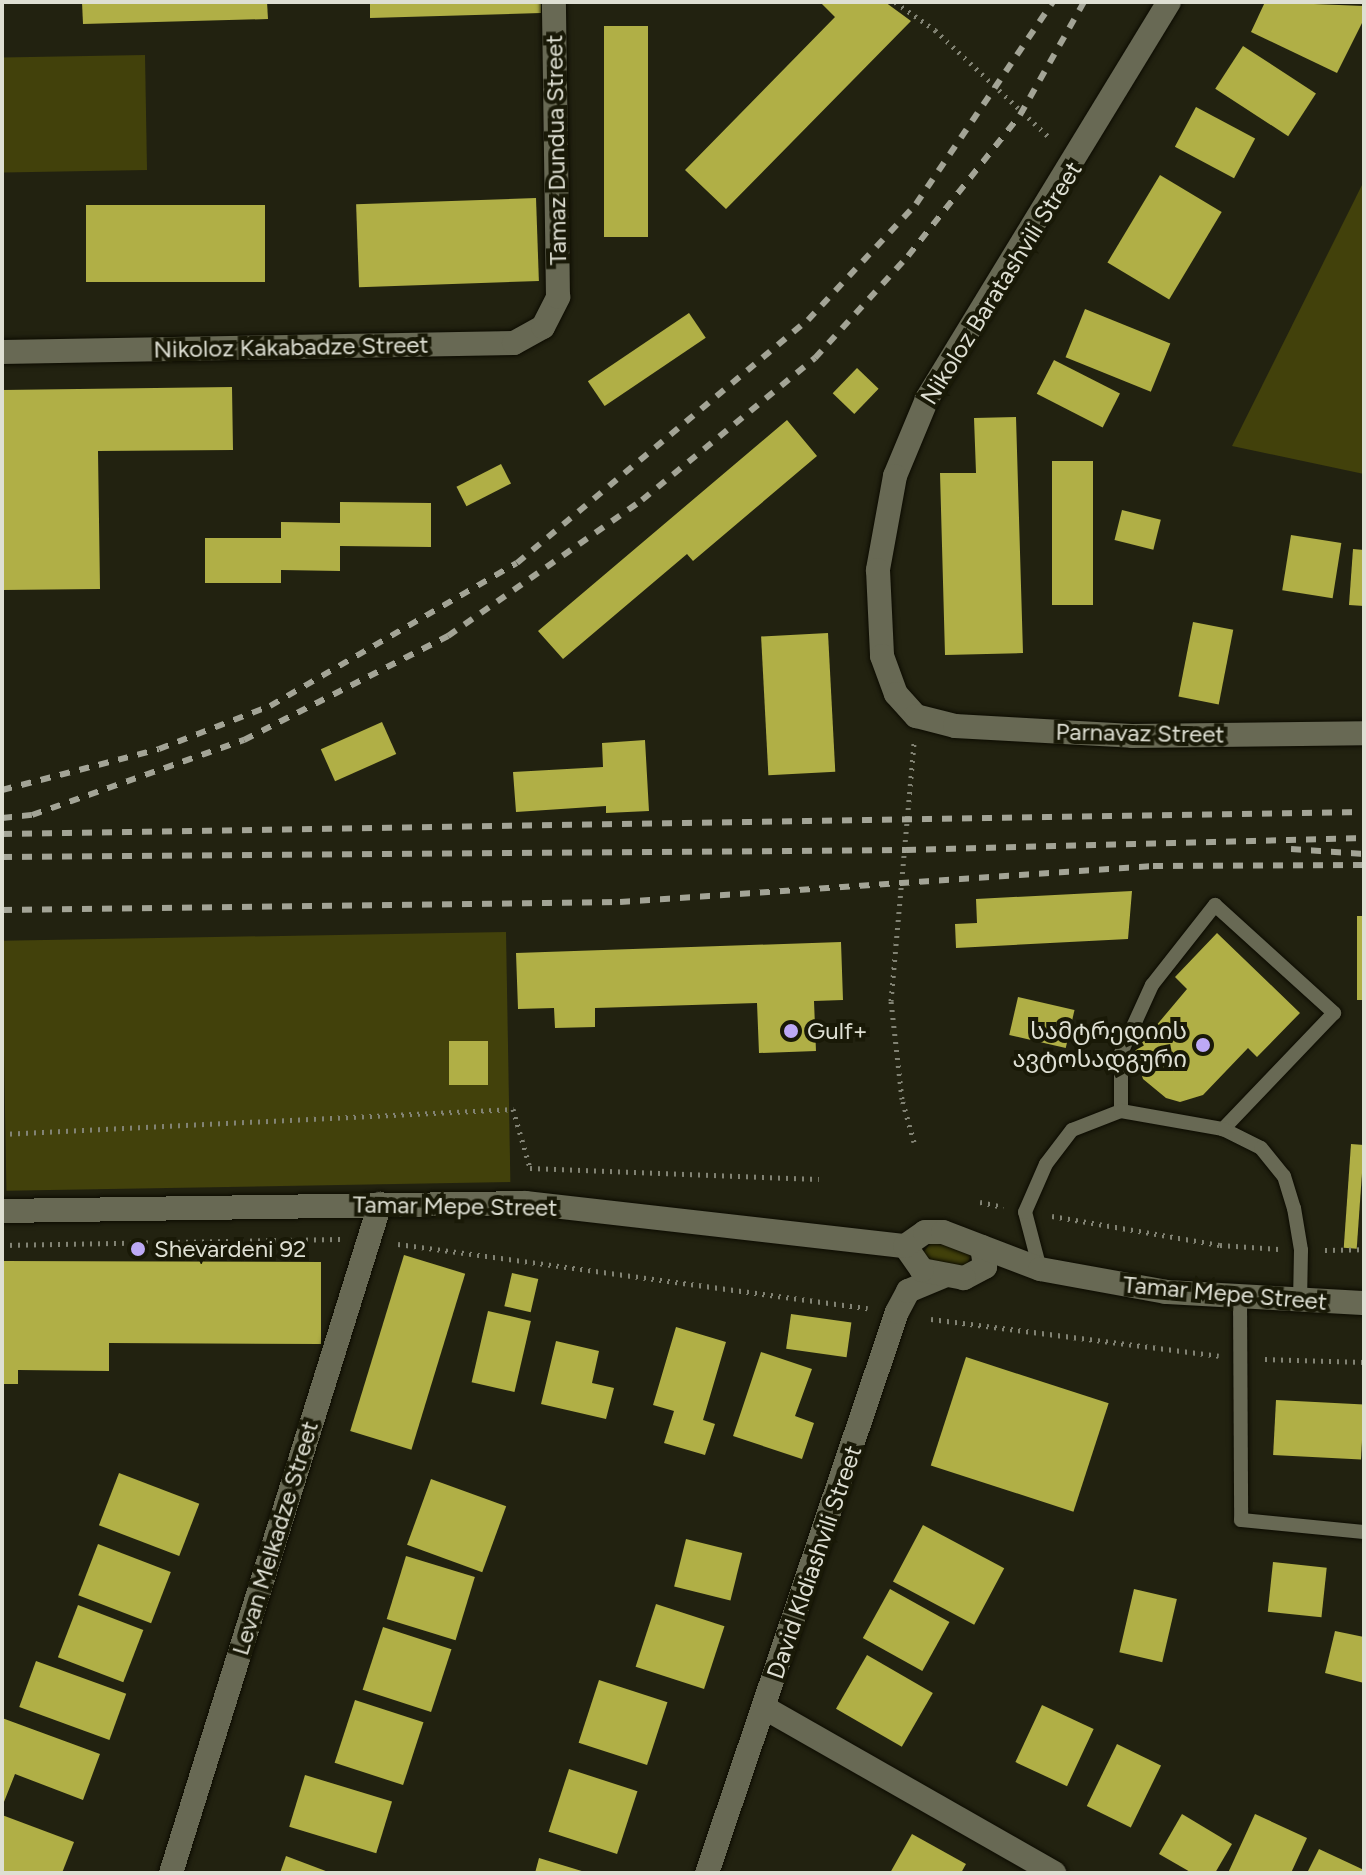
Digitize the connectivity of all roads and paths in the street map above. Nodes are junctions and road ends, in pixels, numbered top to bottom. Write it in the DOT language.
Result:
graph roads {
  1 [pos="554,2"];
  2 [pos="895,2"];
  3 [pos="1169,2"];
  4 [pos="1076,160"];
  5 [pos="558,297"];
  6 [pos="2,352"];
  7 [pos="916,716"];
  8 [pos="1364,733"];
  9 [pos="1121,1111"];
  10 [pos="1223,1129"];
  11 [pos="2,1134"];
  12 [pos="914,1142"];
  13 [pos="819,1179"];
  14 [pos="980,1202"];
  15 [pos="380,1204"];
  16 [pos="2,1211"];
  17 [pos="1025,1212"];
  18 [pos="357,1239"];
  19 [pos="389,1243"];
  20 [pos="2,1245"];
  21 [pos="905,1246"];
  22 [pos="982,1247"];
  23 [pos="1364,1249"];
  24 [pos="1301,1250"];
  25 [pos="1040,1269"];
  26 [pos="946,1275"];
  27 [pos="975,1275"];
  28 [pos="1240,1297"];
  29 [pos="1300,1302"];
  30 [pos="1364,1303"];
  31 [pos="897,1312"];
  32 [pos="931,1319"];
  33 [pos="1241,1359"];
  34 [pos="1364,1362"];
  35 [pos="1364,1532"];
  36 [pos="765,1708"];
  37 [pos="171,1873"];
  38 [pos="707,1873"];
  39 [pos="1054,1873"];
  1 -- 5 [label="street, Tamaz Dundua Street"];
  2 -- 4 [label="path"];
  3 -- 4 [label="street, Nikoloz Baratashvili Street"];
  4 -- 7 [label="street, Nikoloz Baratashvili Street"];
  5 -- 6 [label="street, Nikoloz Kakabadze Street"];
  7 -- 8 [label="street, Parnavaz Street"];
  7 -- 12 [label="path"];
  9 -- 10 [label="lane"];
  9 -- 10 [label="lane"];
  9 -- 17 [label="lane"];
  10 -- 24 [label="lane"];
  11 -- 13 [label="path"];
  14 -- 17 [label="path"];
  15 -- 16 [label="street, Tamar Mepe Street"];
  15 -- 21 [label="street, Tamar Mepe Street"];
  15 -- 37 [label="street, Levan Melkadze Street"];
  17 -- 24 [label="path"];
  17 -- 25 [label="lane"];
  18 -- 20 [label="path"];
  19 -- 31 [label="path"];
  21 -- 22 [label="street, Tamar Mepe Street"];
  21 -- 26 [label="street, Tamar Mepe Street"];
  22 -- 25 [label="street, Tamar Mepe Street"];
  22 -- 27 [label="street"];
  23 -- 24 [label="path"];
  24 -- 29 [label="lane"];
  25 -- 27 [label="street, Tamar Mepe Street"];
  25 -- 28 [label="street, Tamar Mepe Street"];
  26 -- 27 [label="street, Tamar Mepe Street"];
  26 -- 31 [label="street, David Kldiashvili Street"];
  28 -- 29 [label="street, Tamar Mepe Street"];
  28 -- 33 [label="lane"];
  29 -- 30 [label="street, Tamar Mepe Street"];
  31 -- 36 [label="street, David Kldiashvili Street"];
  32 -- 33 [label="path"];
  33 -- 34 [label="path"];
  33 -- 35 [label="lane"];
  36 -- 38 [label="street, David Kldiashvili Street"];
  36 -- 39 [label="street"];
}
